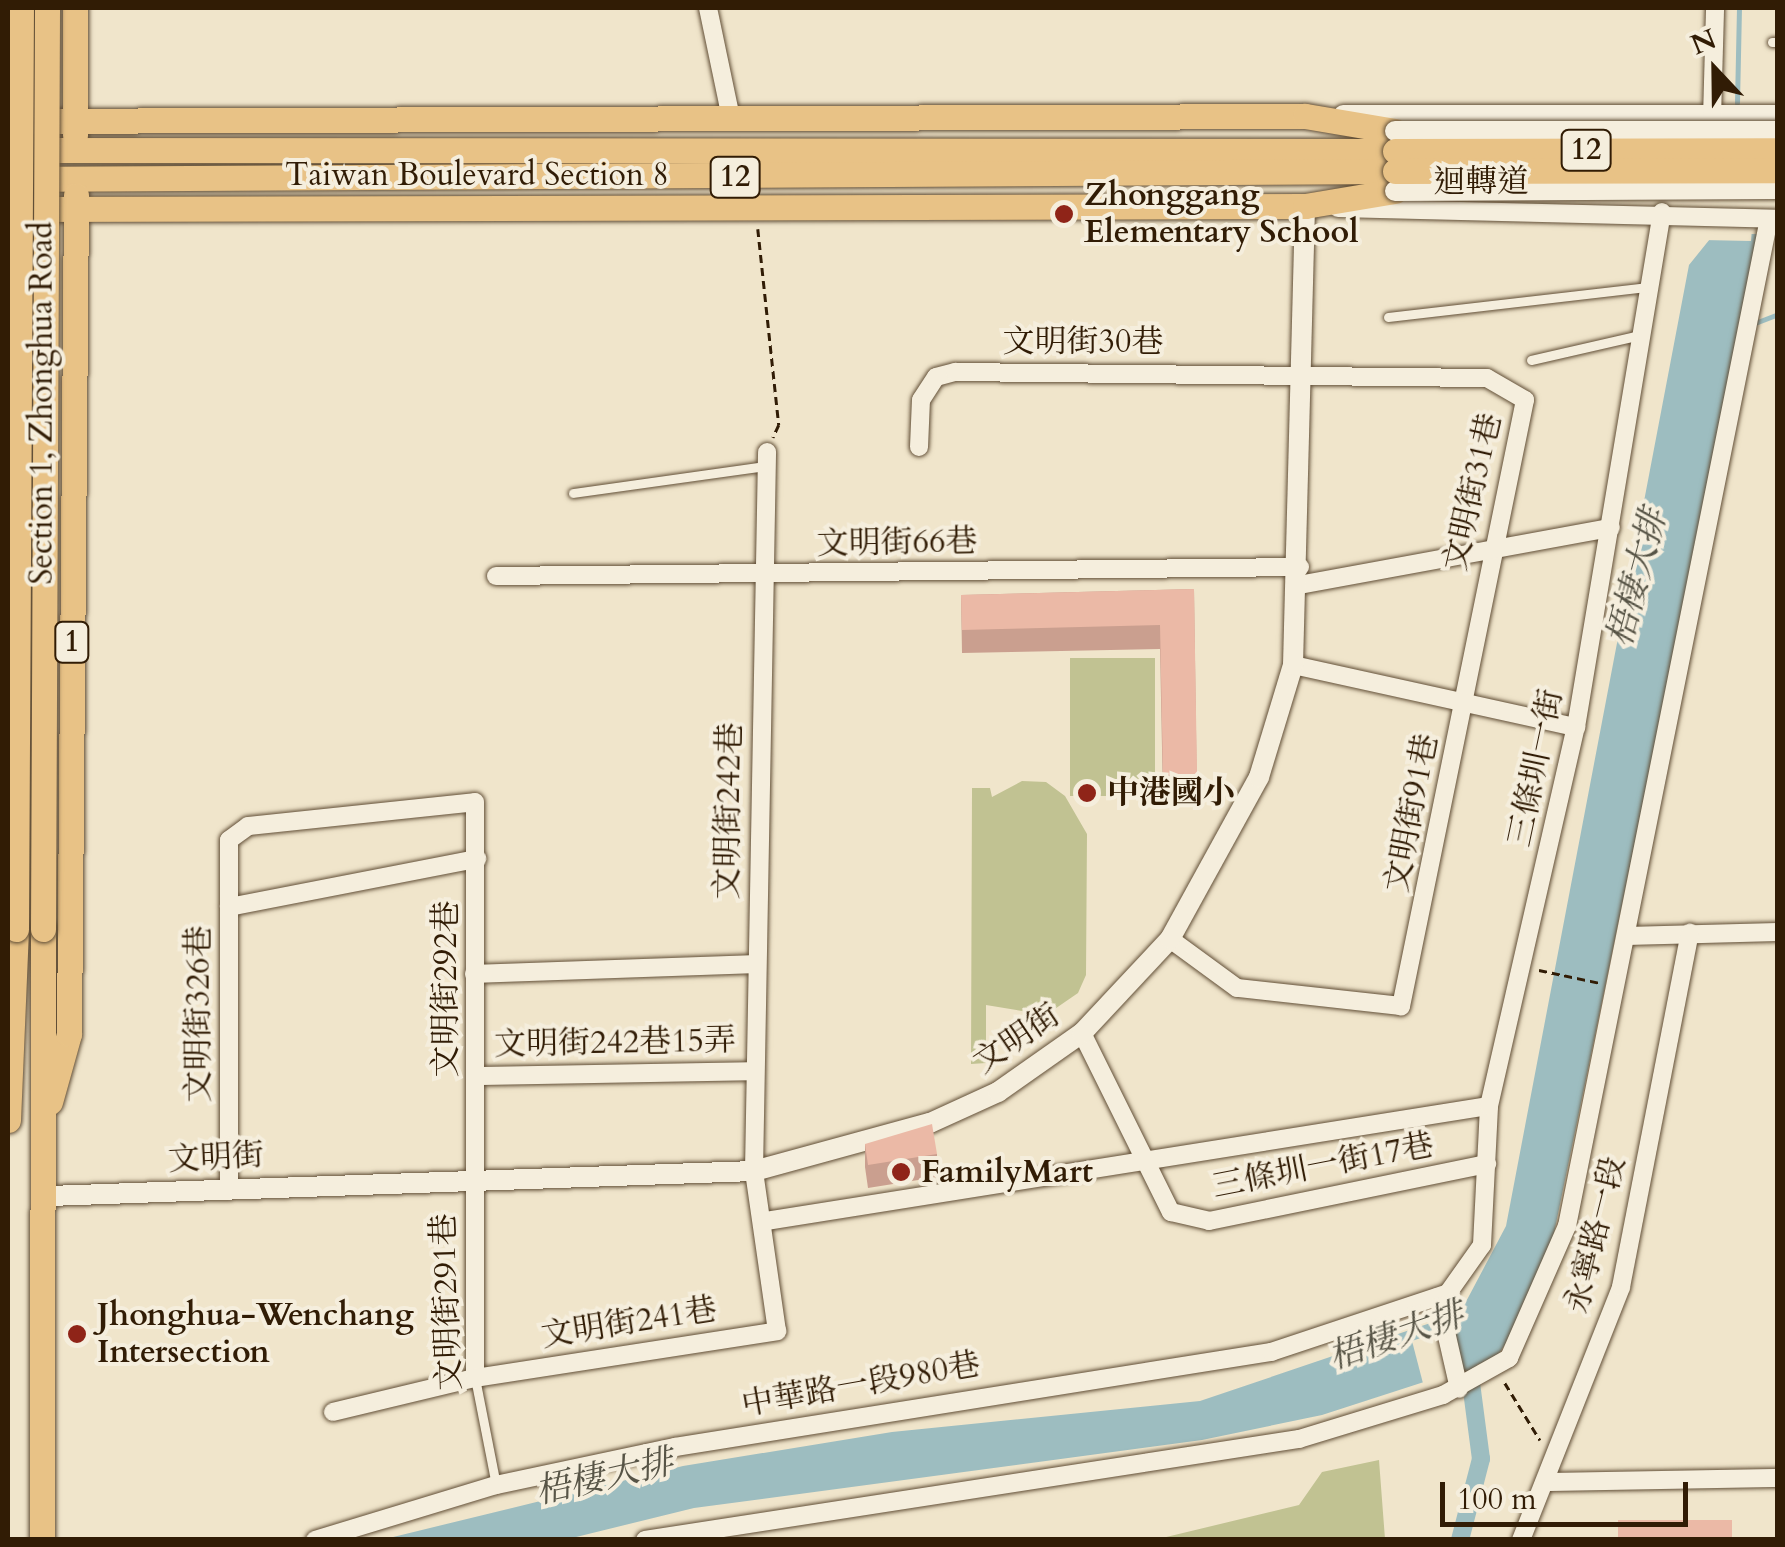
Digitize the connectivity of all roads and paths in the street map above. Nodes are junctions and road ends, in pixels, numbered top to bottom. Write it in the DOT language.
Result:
graph roads {
  1 [pos="21,8"];
  2 [pos="48,8"];
  3 [pos="75,8"];
  4 [pos="708,8"];
  5 [pos="1714,8"];
  6 [pos="1778,114"];
  7 [pos="1305,116"];
  8 [pos="731,118"];
  9 [pos="1712,118"];
  10 [pos="75,120"];
  11 [pos="8,123"];
  12 [pos="1778,131"];
  13 [pos="1305,146"];
  14 [pos="8,150"];
  15 [pos="1778,150"];
  16 [pos="1395,161"];
  17 [pos="75,164"];
  18 [pos="1778,170"];
  19 [pos="1305,176"];
  20 [pos="8,179"];
  21 [pos="1778,189"];
  22 [pos="8,206"];
  23 [pos="1305,206"];
  24 [pos="76,208"];
  25 [pos="755,208"];
  26 [pos="1662,212"];
  27 [pos="1773,218"];
  28 [pos="1650,287"];
  29 [pos="1388,317"];
  30 [pos="1644,334"];
  31 [pos="1531,360"];
  32 [pos="1306,373"];
  33 [pos="920,447"];
  34 [pos="766,459"];
  35 [pos="573,493"];
  36 [pos="1611,528"];
  37 [pos="1487,552"];
  38 [pos="764,574"];
  39 [pos="496,576"];
  40 [pos="1299,576"];
  41 [pos="1293,664"];
  42 [pos="1463,704"];
  43 [pos="1576,727"];
  44 [pos="474,802"];
  45 [pos="477,859"];
  46 [pos="229,908"];
  47 [pos="1778,932"];
  48 [pos="1690,933"];
  49 [pos="1626,936"];
  50 [pos="1170,939"];
  51 [pos="756,964"];
  52 [pos="1522,967"];
  53 [pos="474,974"];
  54 [pos="1616,986"];
  55 [pos="1082,1033"];
  56 [pos="755,1070"];
  57 [pos="476,1076"];
  58 [pos="50,1102"];
  59 [pos="8,1103"];
  60 [pos="1489,1106"];
  61 [pos="8,1120"];
  62 [pos="1144,1156"];
  63 [pos="1487,1164"];
  64 [pos="754,1171"];
  65 [pos="474,1177"];
  66 [pos="229,1187"];
  67 [pos="50,1196"];
  68 [pos="766,1222"];
  69 [pos="1438,1297"];
  70 [pos="1420,1304"];
  71 [pos="1496,1369"];
  72 [pos="475,1378"];
  73 [pos="1459,1390"];
  74 [pos="333,1412"];
  75 [pos="1553,1460"];
  76 [pos="1778,1478"];
  77 [pos="1545,1482"];
  78 [pos="496,1484"];
  79 [pos="42,1540"];
  80 [pos="315,1540"];
  81 [pos="645,1540"];
  82 [pos="1521,1540"];
  1 -- 59 [label="main road, 1, bridge"];
  2 -- 58 [label="main road, 1, bridge"];
  3 -- 10 [label="main road, 1"];
  4 -- 8 [label="street"];
  5 -- 9 [label="street"];
  6 -- 9 [label="street"];
  7 -- 8 [label="main road, Taiwan Boulevard Section 8 / 12"];
  7 -- 9 [label="street"];
  7 -- 13 [label="lane"];
  7 -- 16 [label="main road, Taiwan Boulevard Section 8 / 12"];
  8 -- 10 [label="main road, Taiwan Boulevard Section 8 / 12"];
  10 -- 11 [label="main road, Taiwan Boulevard Section 8 / 12"];
  10 -- 17 [label="main road, 1"];
  11 -- 17 [label="main road, Taiwan Boulevard Section 8 / 12"];
  12 -- 16 [label="street, bridge"];
  13 -- 16 [label="main road, Taiwan Boulevard Section 8 / 12"];
  13 -- 17 [label="main road, Taiwan Boulevard Section 8 / 12"];
  13 -- 19 [label="street, 文明街"];
  14 -- 17 [label="main road, Taiwan Boulevard Section 8 / 12"];
  15 -- 16 [label="main road, 12, bridge"];
  16 -- 18 [label="main road, 12, bridge"];
  16 -- 19 [label="main road, Taiwan Boulevard Section 8 / 12"];
  16 -- 21 [label="street, bridge"];
  16 -- 23 [label="main road, Taiwan Boulevard Section 8 / 12"];
  17 -- 19 [label="main road, Taiwan Boulevard Section 8 / 12"];
  17 -- 20 [label="main road, Taiwan Boulevard Section 8 / 12"];
  17 -- 22 [label="main road, Taiwan Boulevard Section 8 / 12"];
  17 -- 24 [label="main road, Section 1, Zhonghua Road / 1"];
  19 -- 23 [label="street, 文明街"];
  22 -- 24 [label="main road, Taiwan Boulevard Section 8 / 12"];
  23 -- 25 [label="main road, Taiwan Boulevard Section 8 / 12"];
  23 -- 26 [label="street, 迴轉道"];
  23 -- 32 [label="street, 文明街"];
  24 -- 25 [label="main road, Taiwan Boulevard Section 8 / 12"];
  24 -- 58 [label="main road, Section 1, Zhonghua Road / 1"];
  25 -- 34 [label="path"];
  26 -- 27 [label="street, 迴轉道"];
  26 -- 28 [label="street, 三條圳一街"];
  27 -- 49 [label="street"];
  28 -- 29 [label="lane"];
  28 -- 30 [label="street, 三條圳一街"];
  30 -- 31 [label="lane"];
  30 -- 36 [label="street, 三條圳一街"];
  32 -- 33 [label="street, 文明街30巷"];
  32 -- 37 [label="street, 文明街31巷"];
  32 -- 40 [label="street, 文明街"];
  34 -- 35 [label="lane"];
  34 -- 38 [label="street, 文明街242巷"];
  36 -- 37 [label="street, 文明街66巷"];
  36 -- 43 [label="street, 三條圳一街"];
  37 -- 40 [label="street, 文明街66巷"];
  37 -- 42 [label="street, 文明街31巷"];
  38 -- 39 [label="street, 文明街66巷"];
  38 -- 40 [label="street, 文明街66巷"];
  38 -- 51 [label="street, 文明街242巷"];
  40 -- 41 [label="street, 文明街"];
  41 -- 42 [label="street, 文明街91巷"];
  41 -- 50 [label="street, 文明街"];
  42 -- 43 [label="street, 文明街91巷"];
  42 -- 50 [label="street, 文明街91巷"];
  43 -- 52 [label="street, 三條圳一街"];
  44 -- 45 [label="street, 文明街292巷"];
  44 -- 46 [label="street, 文明街326巷"];
  45 -- 46 [label="street"];
  45 -- 53 [label="street, 文明街292巷"];
  46 -- 66 [label="street, 文明街326巷"];
  47 -- 48 [label="street"];
  48 -- 49 [label="street"];
  48 -- 75 [label="street, 永寧路一段"];
  49 -- 54 [label="street"];
  50 -- 55 [label="street, 文明街"];
  51 -- 53 [label="street"];
  51 -- 56 [label="street, 文明街242巷"];
  52 -- 54 [label="path"];
  52 -- 60 [label="street, 三條圳一街"];
  53 -- 57 [label="street, 文明街292巷"];
  54 -- 71 [label="street"];
  55 -- 62 [label="street"];
  55 -- 64 [label="street, 文明街"];
  56 -- 57 [label="street, 文明街242巷15弄"];
  56 -- 64 [label="street, 文明街242巷"];
  57 -- 65 [label="street, 文明街292巷"];
  58 -- 67 [label="main road, Section 1, Zhonghua Road / 1"];
  59 -- 61 [label="main road, 1"];
  60 -- 62 [label="street"];
  60 -- 63 [label="street, 三條圳一街"];
  62 -- 63 [label="street, 三條圳一街17巷"];
  62 -- 68 [label="street"];
  63 -- 69 [label="street, 三條圳一街"];
  64 -- 65 [label="street, 文明街"];
  64 -- 68 [label="street, 文明街241巷"];
  65 -- 66 [label="street, 文明街"];
  65 -- 72 [label="street, 文明街291巷"];
  66 -- 67 [label="street, 文明街"];
  67 -- 79 [label="main road, Section 1, Zhonghua Road / 1"];
  68 -- 72 [label="street, 文明街241巷"];
  69 -- 70 [label="street, 三條圳一街"];
  69 -- 73 [label="street"];
  70 -- 78 [label="street, 中華路一段980巷"];
  71 -- 73 [label="street"];
  71 -- 75 [label="path"];
  72 -- 74 [label="street, 文明街241巷"];
  72 -- 78 [label="lane, 文明街291巷"];
  73 -- 81 [label="street"];
  75 -- 77 [label="street, 永寧路一段"];
  76 -- 77 [label="street"];
  77 -- 82 [label="street, 永寧路一段"];
  78 -- 80 [label="street, 中華路一段980巷"];
}
